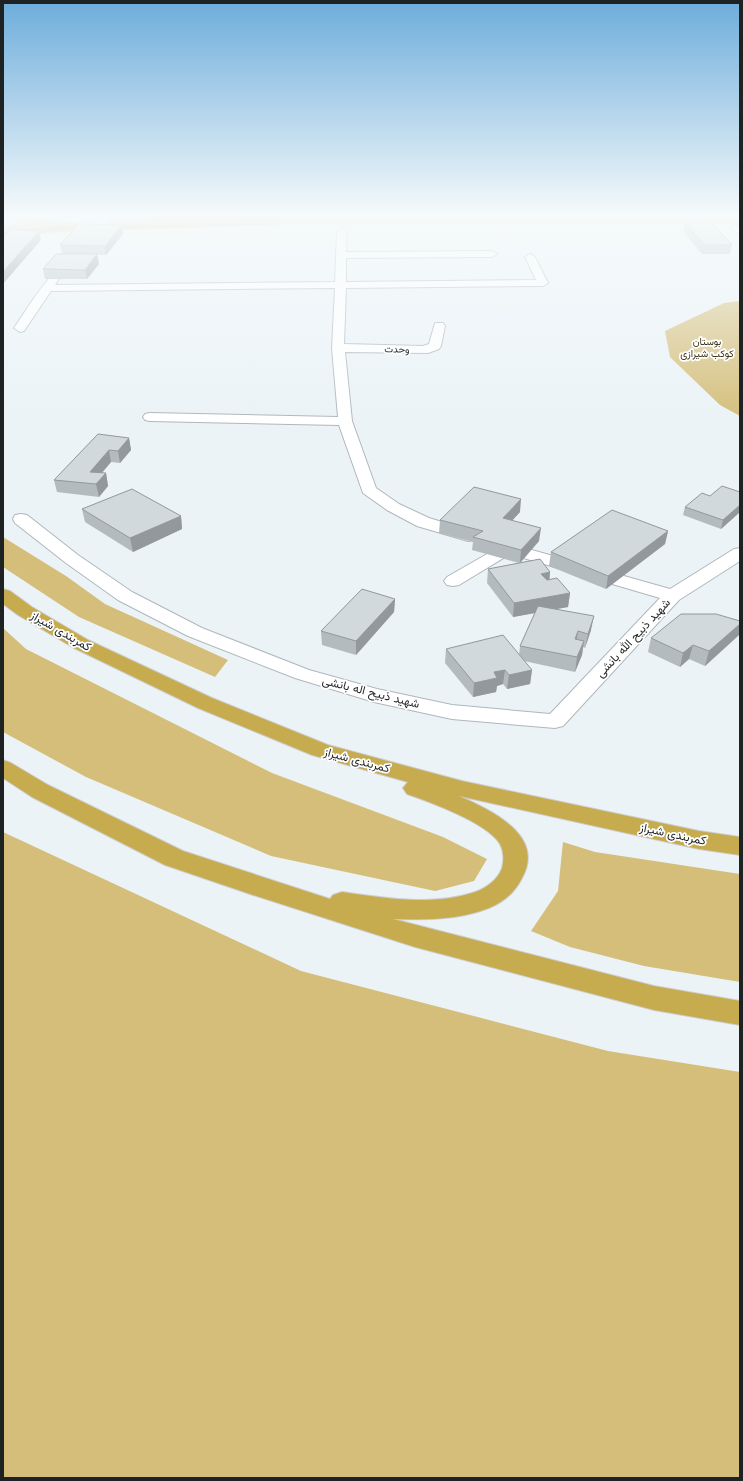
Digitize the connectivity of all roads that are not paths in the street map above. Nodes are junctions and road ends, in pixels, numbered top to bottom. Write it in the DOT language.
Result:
graph roads {
  1 [pos="49,284"];
  2 [pos="531,284"];
  3 [pos="340,286"];
  4 [pos="46,288"];
  5 [pos="439,326"];
  6 [pos="20,328"];
  7 [pos="338,348"];
  8 [pos="150,417"];
  9 [pos="345,421"];
  10 [pos="21,519"];
  11 [pos="509,548"];
  12 [pos="740,553"];
  13 [pos="453,581"];
  14 [pos="3,595"];
  15 [pos="672,596"];
  16 [pos="555,721"];
  17 [pos="320,750"];
  18 [pos="3,768"];
  19 [pos="740,846"];
  20 [pos="262,888"];
  21 [pos="740,1013"];
  1 -- 4 [label="street"];
  2 -- 3 [label="street"];
  3 -- 4 [label="street"];
  3 -- 7 [label="street"];
  4 -- 6 [label="street"];
  5 -- 7 [label="street, وحدت"];
  7 -- 9 [label="street"];
  8 -- 9 [label="street"];
  9 -- 11 [label="street"];
  10 -- 16 [label="street, شهید ذبیح اله بانشی"];
  11 -- 13 [label="street"];
  11 -- 15 [label="street"];
  12 -- 15 [label="street, شهید ذبیح الله بانشی"];
  14 -- 17 [label="highway, کمربندی شیراز"];
  15 -- 16 [label="street, شهید ذبیح الله بانشی"];
  17 -- 19 [label="highway, کمربندی شیراز"];
  17 -- 20 [label="highway"];
  18 -- 20 [label="highway"];
  20 -- 21 [label="highway"];
}
